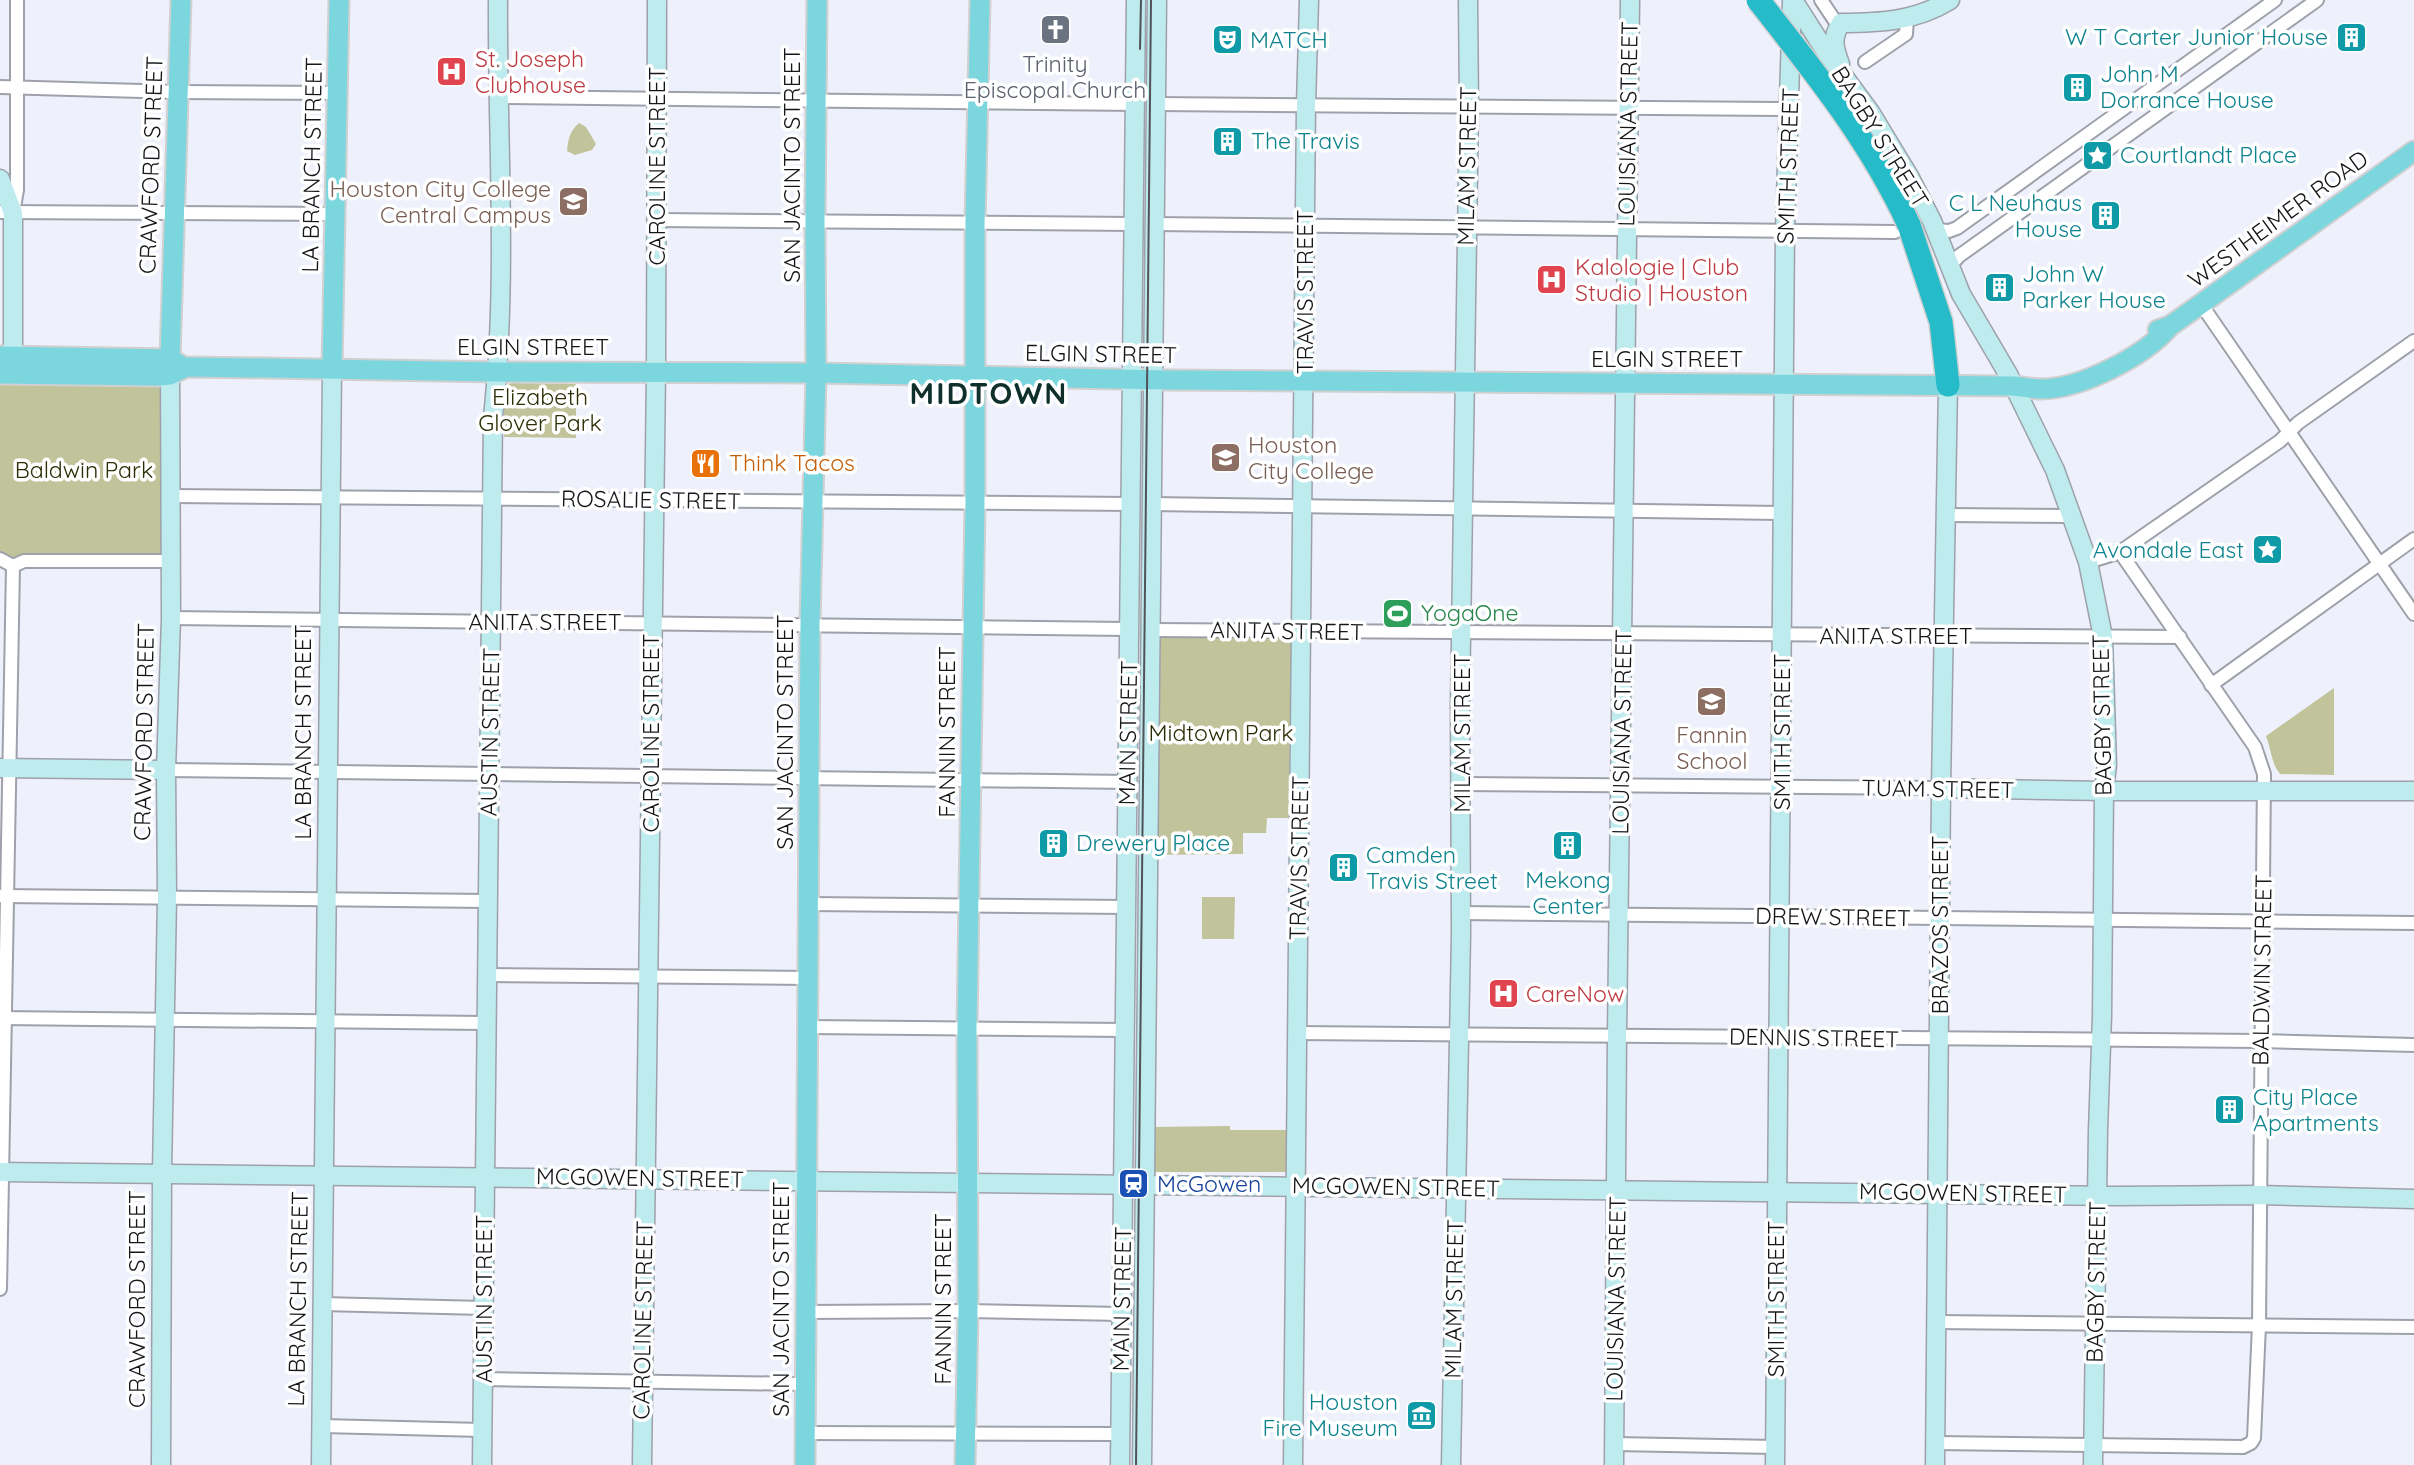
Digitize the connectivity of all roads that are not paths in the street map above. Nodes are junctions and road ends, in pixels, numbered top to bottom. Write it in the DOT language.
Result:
graph roads {
  1 [pos="18,0"];
  2 [pos="181,0"];
  3 [pos="339,0"];
  4 [pos="498,0"];
  5 [pos="657,0"];
  6 [pos="817,0"];
  7 [pos="980,0"];
  8 [pos="1136,0"];
  9 [pos="1157,0"];
  10 [pos="1309,0"];
  11 [pos="1468,0"];
  12 [pos="1630,0"];
  13 [pos="1758,0"];
  14 [pos="1793,0"];
  15 [pos="1821,0"];
  16 [pos="1950,0"];
  17 [pos="2276,0"];
  18 [pos="2317,0"];
  19 [pos="1907,18"];
  20 [pos="1841,23"];
  21 [pos="2208,48"];
  22 [pos="1865,62"];
  23 [pos="2223,68"];
  24 [pos="1844,75"];
  25 [pos="0,88"];
  26 [pos="16,88"];
  27 [pos="177,92"];
  28 [pos="337,93"];
  29 [pos="497,97"];
  30 [pos="656,99"];
  31 [pos="816,100"];
  32 [pos="979,102"];
  33 [pos="1135,104"];
  34 [pos="1156,104"];
  35 [pos="1306,105"];
  36 [pos="1469,106"];
  37 [pos="1628,108"];
  38 [pos="1790,109"];
  39 [pos="2091,132"];
  40 [pos="2414,150"];
  41 [pos="2105,152"];
  42 [pos="0,179"];
  43 [pos="1981,211"];
  44 [pos="6,213"];
  45 [pos="175,213"];
  46 [pos="336,214"];
  47 [pos="656,220"];
  48 [pos="815,222"];
  49 [pos="975,224"];
  50 [pos="1134,224"];
  51 [pos="1154,225"];
  52 [pos="1305,226"];
  53 [pos="1902,228"];
  54 [pos="1467,229"];
  55 [pos="1627,230"];
  56 [pos="1934,230"];
  57 [pos="1995,230"];
  58 [pos="1785,231"];
  59 [pos="1949,267"];
  60 [pos="2201,304"];
  61 [pos="2414,341"];
  62 [pos="6,365"];
  63 [pos="176,367"];
  64 [pos="332,369"];
  65 [pos="498,372"];
  66 [pos="656,372"];
  67 [pos="816,373"];
  68 [pos="975,376"];
  69 [pos="1132,380"];
  70 [pos="1152,380"];
  71 [pos="1305,381"];
  72 [pos="1465,382"];
  73 [pos="1627,383"];
  74 [pos="1784,384"];
  75 [pos="1948,385"];
  76 [pos="2014,386"];
  77 [pos="2289,432"];
  78 [pos="172,496"];
  79 [pos="331,497"];
  80 [pos="493,498"];
  81 [pos="654,501"];
  82 [pos="814,502"];
  83 [pos="975,502"];
  84 [pos="1151,504"];
  85 [pos="1130,505"];
  86 [pos="1303,506"];
  87 [pos="1463,509"];
  88 [pos="1624,511"];
  89 [pos="1784,513"];
  90 [pos="1946,515"];
  91 [pos="2072,516"];
  92 [pos="2414,539"];
  93 [pos="2120,552"];
  94 [pos="0,559"];
  95 [pos="170,561"];
  96 [pos="2088,562"];
  97 [pos="2379,564"];
  98 [pos="13,566"];
  99 [pos="2414,614"];
  100 [pos="171,618"];
  101 [pos="328,620"];
  102 [pos="492,621"];
  103 [pos="652,622"];
  104 [pos="810,624"];
  105 [pos="972,626"];
  106 [pos="1129,629"];
  107 [pos="1150,629"];
  108 [pos="1301,631"];
  109 [pos="1462,632"];
  110 [pos="1624,634"];
  111 [pos="1783,635"];
  112 [pos="1944,635"];
  113 [pos="2103,637"];
  114 [pos="2180,637"];
  115 [pos="2211,685"];
  116 [pos="5,768"];
  117 [pos="166,770"];
  118 [pos="328,772"];
  119 [pos="489,774"];
  120 [pos="651,776"];
  121 [pos="810,778"];
  122 [pos="972,780"];
  123 [pos="1128,782"];
  124 [pos="1461,784"];
  125 [pos="1621,786"];
  126 [pos="1782,788"];
  127 [pos="1941,788"];
  128 [pos="2264,790"];
  129 [pos="2104,791"];
  130 [pos="2414,791"];
  131 [pos="3,896"];
  132 [pos="167,898"];
  133 [pos="326,899"];
  134 [pos="488,901"];
  135 [pos="809,904"];
  136 [pos="969,907"];
  137 [pos="1126,907"];
  138 [pos="1461,914"];
  139 [pos="1620,915"];
  140 [pos="1780,916"];
  141 [pos="1940,918"];
  142 [pos="2102,920"];
  143 [pos="2262,920"];
  144 [pos="2414,923"];
  145 [pos="487,975"];
  146 [pos="648,976"];
  147 [pos="808,978"];
  148 [pos="3,1018"];
  149 [pos="164,1019"];
  150 [pos="326,1020"];
  151 [pos="486,1023"];
  152 [pos="808,1027"];
  153 [pos="967,1028"];
  154 [pos="1125,1030"];
  155 [pos="1297,1033"];
  156 [pos="1460,1035"];
  157 [pos="1617,1036"];
  158 [pos="1779,1038"];
  159 [pos="1940,1040"];
  160 [pos="2101,1041"];
  161 [pos="2261,1041"];
  162 [pos="2414,1045"];
  163 [pos="2,1172"];
  164 [pos="162,1173"];
  165 [pos="324,1175"];
  166 [pos="484,1177"];
  167 [pos="645,1178"];
  168 [pos="806,1180"];
  169 [pos="968,1182"];
  170 [pos="1124,1184"];
  171 [pos="1144,1184"];
  172 [pos="1296,1185"];
  173 [pos="1456,1188"];
  174 [pos="1617,1189"];
  175 [pos="1776,1191"];
  176 [pos="1938,1193"];
  177 [pos="2097,1195"];
  178 [pos="2259,1195"];
  179 [pos="2414,1199"];
  180 [pos="0,1289"];
  181 [pos="321,1304"];
  182 [pos="483,1308"];
  183 [pos="968,1311"];
  184 [pos="805,1312"];
  185 [pos="1122,1314"];
  186 [pos="1936,1322"];
  187 [pos="2095,1324"];
  188 [pos="2259,1325"];
  189 [pos="2414,1326"];
  190 [pos="483,1379"];
  191 [pos="642,1381"];
  192 [pos="804,1384"];
  193 [pos="321,1426"];
  194 [pos="482,1430"];
  195 [pos="804,1433"];
  196 [pos="965,1434"];
  197 [pos="1120,1434"];
  198 [pos="1935,1443"];
  199 [pos="1615,1444"];
  200 [pos="2093,1445"];
  201 [pos="1775,1447"];
  202 [pos="161,1465"];
  203 [pos="321,1465"];
  204 [pos="482,1465"];
  205 [pos="642,1465"];
  206 [pos="805,1465"];
  207 [pos="965,1465"];
  208 [pos="1120,1465"];
  209 [pos="1142,1465"];
  210 [pos="1293,1465"];
  211 [pos="1451,1465"];
  212 [pos="1614,1465"];
  213 [pos="1775,1465"];
  214 [pos="1934,1465"];
  215 [pos="2093,1465"];
  1 -- 26 [label="street"];
  2 -- 27 [label="main road, CRAWFORD STREET"];
  3 -- 28 [label="main road, LA BRANCH STREET"];
  4 -- 29 [label="main road, AUSTIN STREET"];
  5 -- 30 [label="main road, CAROLINE STREET"];
  6 -- 31 [label="main road, SAN JACINTO STREET"];
  7 -- 32 [label="main road, FANNIN STREET"];
  8 -- 33 [label="main road, MAIN STREET"];
  9 -- 34 [label="main road, MAIN STREET"];
  10 -- 35 [label="main road, TRAVIS STREET"];
  11 -- 36 [label="main road, MILAM STREET"];
  12 -- 37 [label="main road, LOUISIANA STREET"];
  13 -- 53 [label="highway, bridge"];
  14 -- 24 [label="main road, BAGBY STREET"];
  14 -- 38 [label="main road, SMITH STREET"];
  15 -- 20 [label="street"];
  16 -- 19 [label="main road"];
  17 -- 21 [label="street"];
  18 -- 23 [label="street"];
  19 -- 20 [label="main road"];
  19 -- 22 [label="street"];
  20 -- 24 [label="main road"];
  21 -- 23 [label="street"];
  21 -- 39 [label="street"];
  23 -- 41 [label="street"];
  24 -- 56 [label="main road, BAGBY STREET"];
  25 -- 26 [label="street"];
  26 -- 27 [label="street"];
  26 -- 44 [label="street"];
  27 -- 28 [label="street"];
  27 -- 45 [label="main road, CRAWFORD STREET"];
  28 -- 46 [label="main road, LA BRANCH STREET"];
  29 -- 30 [label="street"];
  29 -- 65 [label="main road, AUSTIN STREET"];
  30 -- 31 [label="street"];
  30 -- 47 [label="main road, CAROLINE STREET"];
  31 -- 32 [label="street"];
  31 -- 48 [label="main road, SAN JACINTO STREET"];
  32 -- 33 [label="street"];
  32 -- 49 [label="main road, FANNIN STREET"];
  33 -- 50 [label="main road, MAIN STREET"];
  34 -- 35 [label="street"];
  34 -- 51 [label="main road, MAIN STREET"];
  35 -- 36 [label="street"];
  35 -- 52 [label="main road, TRAVIS STREET"];
  36 -- 37 [label="street"];
  36 -- 54 [label="main road, MILAM STREET"];
  37 -- 38 [label="street"];
  37 -- 55 [label="main road, LOUISIANA STREET"];
  38 -- 58 [label="main road, SMITH STREET"];
  39 -- 41 [label="street"];
  39 -- 43 [label="street"];
  40 -- 60 [label="main road, WESTHEIMER ROAD"];
  41 -- 57 [label="street"];
  42 -- 44 [label="main road"];
  43 -- 56 [label="street"];
  43 -- 57 [label="street"];
  44 -- 45 [label="street"];
  44 -- 62 [label="main road"];
  45 -- 46 [label="street"];
  45 -- 63 [label="main road, CRAWFORD STREET"];
  46 -- 64 [label="main road, LA BRANCH STREET"];
  47 -- 48 [label="street"];
  47 -- 66 [label="main road, CAROLINE STREET"];
  48 -- 49 [label="street"];
  48 -- 67 [label="main road, SAN JACINTO STREET"];
  49 -- 50 [label="street"];
  49 -- 68 [label="main road, FANNIN STREET"];
  50 -- 69 [label="main road, MAIN STREET"];
  51 -- 52 [label="street"];
  51 -- 70 [label="main road, MAIN STREET"];
  52 -- 54 [label="street"];
  52 -- 71 [label="main road, TRAVIS STREET"];
  53 -- 58 [label="street"];
  53 -- 75 [label="highway"];
  54 -- 55 [label="street"];
  54 -- 72 [label="main road, MILAM STREET"];
  55 -- 58 [label="street"];
  55 -- 73 [label="main road, LOUISIANA STREET"];
  56 -- 59 [label="main road, BAGBY STREET"];
  57 -- 59 [label="street"];
  58 -- 74 [label="main road, SMITH STREET"];
  59 -- 76 [label="main road, BAGBY STREET"];
  60 -- 76 [label="main road, WESTHEIMER ROAD"];
  60 -- 77 [label="street"];
  61 -- 77 [label="street"];
  62 -- 63 [label="main road, ELGIN STREET"];
  63 -- 64 [label="main road, ELGIN STREET"];
  63 -- 78 [label="main road, CRAWFORD STREET"];
  64 -- 65 [label="main road, ELGIN STREET"];
  64 -- 79 [label="main road, LA BRANCH STREET"];
  65 -- 66 [label="main road, ELGIN STREET"];
  65 -- 80 [label="main road, AUSTIN STREET"];
  66 -- 67 [label="main road, ELGIN STREET"];
  66 -- 81 [label="main road, CAROLINE STREET"];
  67 -- 68 [label="main road, ELGIN STREET"];
  67 -- 82 [label="main road, SAN JACINTO STREET"];
  68 -- 69 [label="main road, ELGIN STREET"];
  68 -- 83 [label="main road, FANNIN STREET"];
  69 -- 70 [label="main road, ELGIN STREET"];
  69 -- 85 [label="main road, MAIN STREET"];
  70 -- 71 [label="main road, ELGIN STREET"];
  70 -- 84 [label="main road, MAIN STREET"];
  71 -- 72 [label="main road, ELGIN STREET"];
  71 -- 86 [label="main road, TRAVIS STREET"];
  72 -- 73 [label="main road, ELGIN STREET"];
  72 -- 87 [label="main road, MILAM STREET"];
  73 -- 74 [label="main road, ELGIN STREET"];
  73 -- 88 [label="main road, LOUISIANA STREET"];
  74 -- 75 [label="main road, ELGIN STREET"];
  74 -- 89 [label="main road, SMITH STREET"];
  75 -- 76 [label="main road, ELGIN STREET"];
  75 -- 90 [label="main road, BRAZOS STREET"];
  76 -- 91 [label="main road, BAGBY STREET"];
  77 -- 93 [label="street"];
  77 -- 97 [label="street"];
  78 -- 79 [label="street, ROSALIE STREET"];
  78 -- 95 [label="main road, CRAWFORD STREET"];
  79 -- 80 [label="street, ROSALIE STREET"];
  79 -- 101 [label="main road, LA BRANCH STREET"];
  80 -- 81 [label="street, ROSALIE STREET"];
  80 -- 102 [label="main road, AUSTIN STREET"];
  81 -- 82 [label="street, ROSALIE STREET"];
  81 -- 103 [label="main road, CAROLINE STREET"];
  82 -- 83 [label="street, ROSALIE STREET"];
  82 -- 104 [label="main road, SAN JACINTO STREET"];
  83 -- 85 [label="street, ROSALIE STREET"];
  83 -- 105 [label="main road, FANNIN STREET"];
  84 -- 86 [label="street"];
  84 -- 107 [label="main road, MAIN STREET"];
  85 -- 106 [label="main road, MAIN STREET"];
  86 -- 87 [label="street"];
  86 -- 108 [label="main road, TRAVIS STREET"];
  87 -- 88 [label="street"];
  87 -- 109 [label="main road, MILAM STREET"];
  88 -- 89 [label="street"];
  88 -- 110 [label="main road, LOUISIANA STREET"];
  89 -- 111 [label="main road, SMITH STREET"];
  90 -- 91 [label="street"];
  90 -- 112 [label="main road, BRAZOS STREET"];
  91 -- 96 [label="main road, BAGBY STREET"];
  92 -- 97 [label="street"];
  93 -- 96 [label="street"];
  93 -- 114 [label="street, BALDWIN STREET"];
  94 -- 98 [label="street"];
  95 -- 98 [label="street"];
  95 -- 100 [label="main road, CRAWFORD STREET"];
  96 -- 113 [label="main road, BAGBY STREET"];
  97 -- 99 [label="street"];
  97 -- 115 [label="street"];
  98 -- 116 [label="street"];
  100 -- 101 [label="street, ANITA STREET"];
  100 -- 117 [label="main road, CRAWFORD STREET"];
  101 -- 102 [label="street, ANITA STREET"];
  101 -- 118 [label="main road, LA BRANCH STREET"];
  102 -- 103 [label="street, ANITA STREET"];
  102 -- 119 [label="main road, AUSTIN STREET"];
  103 -- 104 [label="street, ANITA STREET"];
  103 -- 120 [label="main road, CAROLINE STREET"];
  104 -- 105 [label="street, ANITA STREET"];
  104 -- 121 [label="main road, SAN JACINTO STREET"];
  105 -- 106 [label="street, ANITA STREET"];
  105 -- 122 [label="main road, FANNIN STREET"];
  106 -- 123 [label="main road, MAIN STREET"];
  107 -- 108 [label="street, ANITA STREET"];
  107 -- 171 [label="main road, MAIN STREET"];
  108 -- 109 [label="street, ANITA STREET"];
  108 -- 155 [label="main road, TRAVIS STREET"];
  109 -- 110 [label="street, ANITA STREET"];
  109 -- 124 [label="main road, MILAM STREET"];
  110 -- 111 [label="street, ANITA STREET"];
  110 -- 125 [label="main road, LOUISIANA STREET"];
  111 -- 112 [label="street, ANITA STREET"];
  111 -- 126 [label="main road, SMITH STREET"];
  112 -- 113 [label="street, ANITA STREET"];
  112 -- 127 [label="main road, BRAZOS STREET"];
  113 -- 114 [label="street, ANITA STREET"];
  113 -- 129 [label="main road, BAGBY STREET"];
  114 -- 115 [label="street, BALDWIN STREET"];
  115 -- 128 [label="street, BALDWIN STREET"];
  116 -- 117 [label="main road"];
  116 -- 131 [label="street"];
  117 -- 118 [label="street"];
  117 -- 132 [label="main road, CRAWFORD STREET"];
  118 -- 119 [label="street"];
  118 -- 133 [label="main road, LA BRANCH STREET"];
  119 -- 120 [label="street"];
  119 -- 134 [label="main road, AUSTIN STREET"];
  120 -- 121 [label="street"];
  120 -- 146 [label="main road, CAROLINE STREET"];
  121 -- 122 [label="street"];
  121 -- 135 [label="main road, SAN JACINTO STREET"];
  122 -- 123 [label="street"];
  122 -- 136 [label="main road, FANNIN STREET"];
  123 -- 137 [label="main road, MAIN STREET"];
  124 -- 125 [label="street, TUAM STREET"];
  124 -- 138 [label="main road, MILAM STREET"];
  125 -- 126 [label="street, TUAM STREET"];
  125 -- 139 [label="main road, LOUISIANA STREET"];
  126 -- 127 [label="street, TUAM STREET"];
  126 -- 140 [label="main road, SMITH STREET"];
  127 -- 129 [label="main road, TUAM STREET"];
  127 -- 141 [label="main road, BRAZOS STREET"];
  128 -- 129 [label="main road, TUAM STREET"];
  128 -- 130 [label="main road, TUAM STREET"];
  128 -- 143 [label="street, BALDWIN STREET"];
  129 -- 142 [label="main road, BAGBY STREET"];
  131 -- 132 [label="street"];
  131 -- 148 [label="street"];
  132 -- 133 [label="street"];
  132 -- 149 [label="main road, CRAWFORD STREET"];
  133 -- 134 [label="street"];
  133 -- 150 [label="main road, LA BRANCH STREET"];
  134 -- 145 [label="main road, AUSTIN STREET"];
  135 -- 136 [label="street"];
  135 -- 147 [label="main road, SAN JACINTO STREET"];
  136 -- 137 [label="street"];
  136 -- 153 [label="main road, FANNIN STREET"];
  137 -- 154 [label="main road, MAIN STREET"];
  138 -- 139 [label="street, DREW STREET"];
  138 -- 156 [label="main road, MILAM STREET"];
  139 -- 140 [label="street, DREW STREET"];
  139 -- 157 [label="main road, LOUISIANA STREET"];
  140 -- 141 [label="street, DREW STREET"];
  140 -- 158 [label="main road, SMITH STREET"];
  141 -- 142 [label="street, DREW STREET"];
  141 -- 159 [label="main road, BRAZOS STREET"];
  142 -- 143 [label="street, DREW STREET"];
  142 -- 160 [label="main road, BAGBY STREET"];
  143 -- 144 [label="street, DREW STREET"];
  143 -- 161 [label="street, BALDWIN STREET"];
  145 -- 146 [label="street"];
  145 -- 151 [label="main road, AUSTIN STREET"];
  146 -- 147 [label="street"];
  146 -- 167 [label="main road, CAROLINE STREET"];
  147 -- 152 [label="main road, SAN JACINTO STREET"];
  148 -- 149 [label="street"];
  148 -- 163 [label="street"];
  149 -- 150 [label="street"];
  149 -- 164 [label="main road, CRAWFORD STREET"];
  150 -- 151 [label="street"];
  150 -- 165 [label="main road, LA BRANCH STREET"];
  151 -- 166 [label="main road, AUSTIN STREET"];
  152 -- 153 [label="street"];
  152 -- 168 [label="main road, SAN JACINTO STREET"];
  153 -- 154 [label="street"];
  153 -- 169 [label="main road, FANNIN STREET"];
  154 -- 170 [label="main road, MAIN STREET"];
  155 -- 156 [label="street, DENNIS STREET"];
  155 -- 172 [label="main road, TRAVIS STREET"];
  156 -- 157 [label="street, DENNIS STREET"];
  156 -- 173 [label="main road, MILAM STREET"];
  157 -- 158 [label="street, DENNIS STREET"];
  157 -- 174 [label="main road, LOUISIANA STREET"];
  158 -- 159 [label="street, DENNIS STREET"];
  158 -- 175 [label="main road, SMITH STREET"];
  159 -- 160 [label="street, DENNIS STREET"];
  159 -- 176 [label="main road, BRAZOS STREET"];
  160 -- 161 [label="street, DENNIS STREET"];
  160 -- 177 [label="main road, BAGBY STREET"];
  161 -- 162 [label="street, DENNIS STREET"];
  161 -- 178 [label="street, BALDWIN STREET"];
  163 -- 164 [label="main road, MCGOWEN STREET"];
  163 -- 180 [label="street"];
  164 -- 165 [label="main road, MCGOWEN STREET"];
  164 -- 202 [label="main road, CRAWFORD STREET"];
  165 -- 166 [label="main road, MCGOWEN STREET"];
  165 -- 181 [label="main road, LA BRANCH STREET"];
  166 -- 167 [label="main road, MCGOWEN STREET"];
  166 -- 182 [label="main road, AUSTIN STREET"];
  167 -- 168 [label="main road, MCGOWEN STREET"];
  167 -- 191 [label="main road, CAROLINE STREET"];
  168 -- 169 [label="main road, MCGOWEN STREET"];
  168 -- 184 [label="main road, SAN JACINTO STREET"];
  169 -- 170 [label="main road, MCGOWEN STREET"];
  169 -- 183 [label="main road, FANNIN STREET"];
  170 -- 171 [label="main road, MCGOWEN STREET"];
  170 -- 185 [label="main road, MAIN STREET"];
  171 -- 172 [label="main road, MCGOWEN STREET"];
  171 -- 209 [label="main road, MAIN STREET"];
  172 -- 173 [label="main road, MCGOWEN STREET"];
  172 -- 210 [label="main road, TRAVIS STREET"];
  173 -- 174 [label="main road, MCGOWEN STREET"];
  173 -- 211 [label="main road, MILAM STREET"];
  174 -- 175 [label="main road, MCGOWEN STREET"];
  174 -- 199 [label="main road, LOUISIANA STREET"];
  175 -- 176 [label="main road, MCGOWEN STREET"];
  175 -- 201 [label="main road, SMITH STREET"];
  176 -- 177 [label="main road, MCGOWEN STREET"];
  176 -- 186 [label="main road, BRAZOS STREET"];
  177 -- 178 [label="main road, MCGOWEN STREET"];
  177 -- 187 [label="main road, BAGBY STREET"];
  178 -- 179 [label="main road, MCGOWEN STREET"];
  178 -- 188 [label="street, BALDWIN STREET"];
  181 -- 182 [label="street"];
  181 -- 193 [label="main road, LA BRANCH STREET"];
  182 -- 190 [label="main road, AUSTIN STREET"];
  183 -- 184 [label="street"];
  183 -- 185 [label="street"];
  183 -- 196 [label="main road, FANNIN STREET"];
  184 -- 192 [label="main road, SAN JACINTO STREET"];
  185 -- 197 [label="main road, MAIN STREET"];
  186 -- 187 [label="street"];
  186 -- 198 [label="main road, BRAZOS STREET"];
  187 -- 188 [label="street"];
  187 -- 200 [label="main road, BAGBY STREET"];
  188 -- 189 [label="street"];
  188 -- 200 [label="street, BALDWIN STREET"];
  190 -- 191 [label="street"];
  190 -- 194 [label="main road, AUSTIN STREET"];
  191 -- 192 [label="street"];
  191 -- 205 [label="main road, CAROLINE STREET"];
  192 -- 195 [label="main road, SAN JACINTO STREET"];
  193 -- 194 [label="street"];
  193 -- 203 [label="main road, LA BRANCH STREET"];
  194 -- 204 [label="main road, AUSTIN STREET"];
  195 -- 196 [label="street"];
  195 -- 206 [label="main road, SAN JACINTO STREET"];
  196 -- 197 [label="street"];
  196 -- 207 [label="main road, FANNIN STREET"];
  197 -- 208 [label="main road, MAIN STREET"];
  198 -- 200 [label="street"];
  198 -- 214 [label="main road, BRAZOS STREET"];
  199 -- 201 [label="street"];
  199 -- 212 [label="main road, LOUISIANA STREET"];
  200 -- 215 [label="main road, BAGBY STREET"];
  201 -- 213 [label="main road, SMITH STREET"];
}
